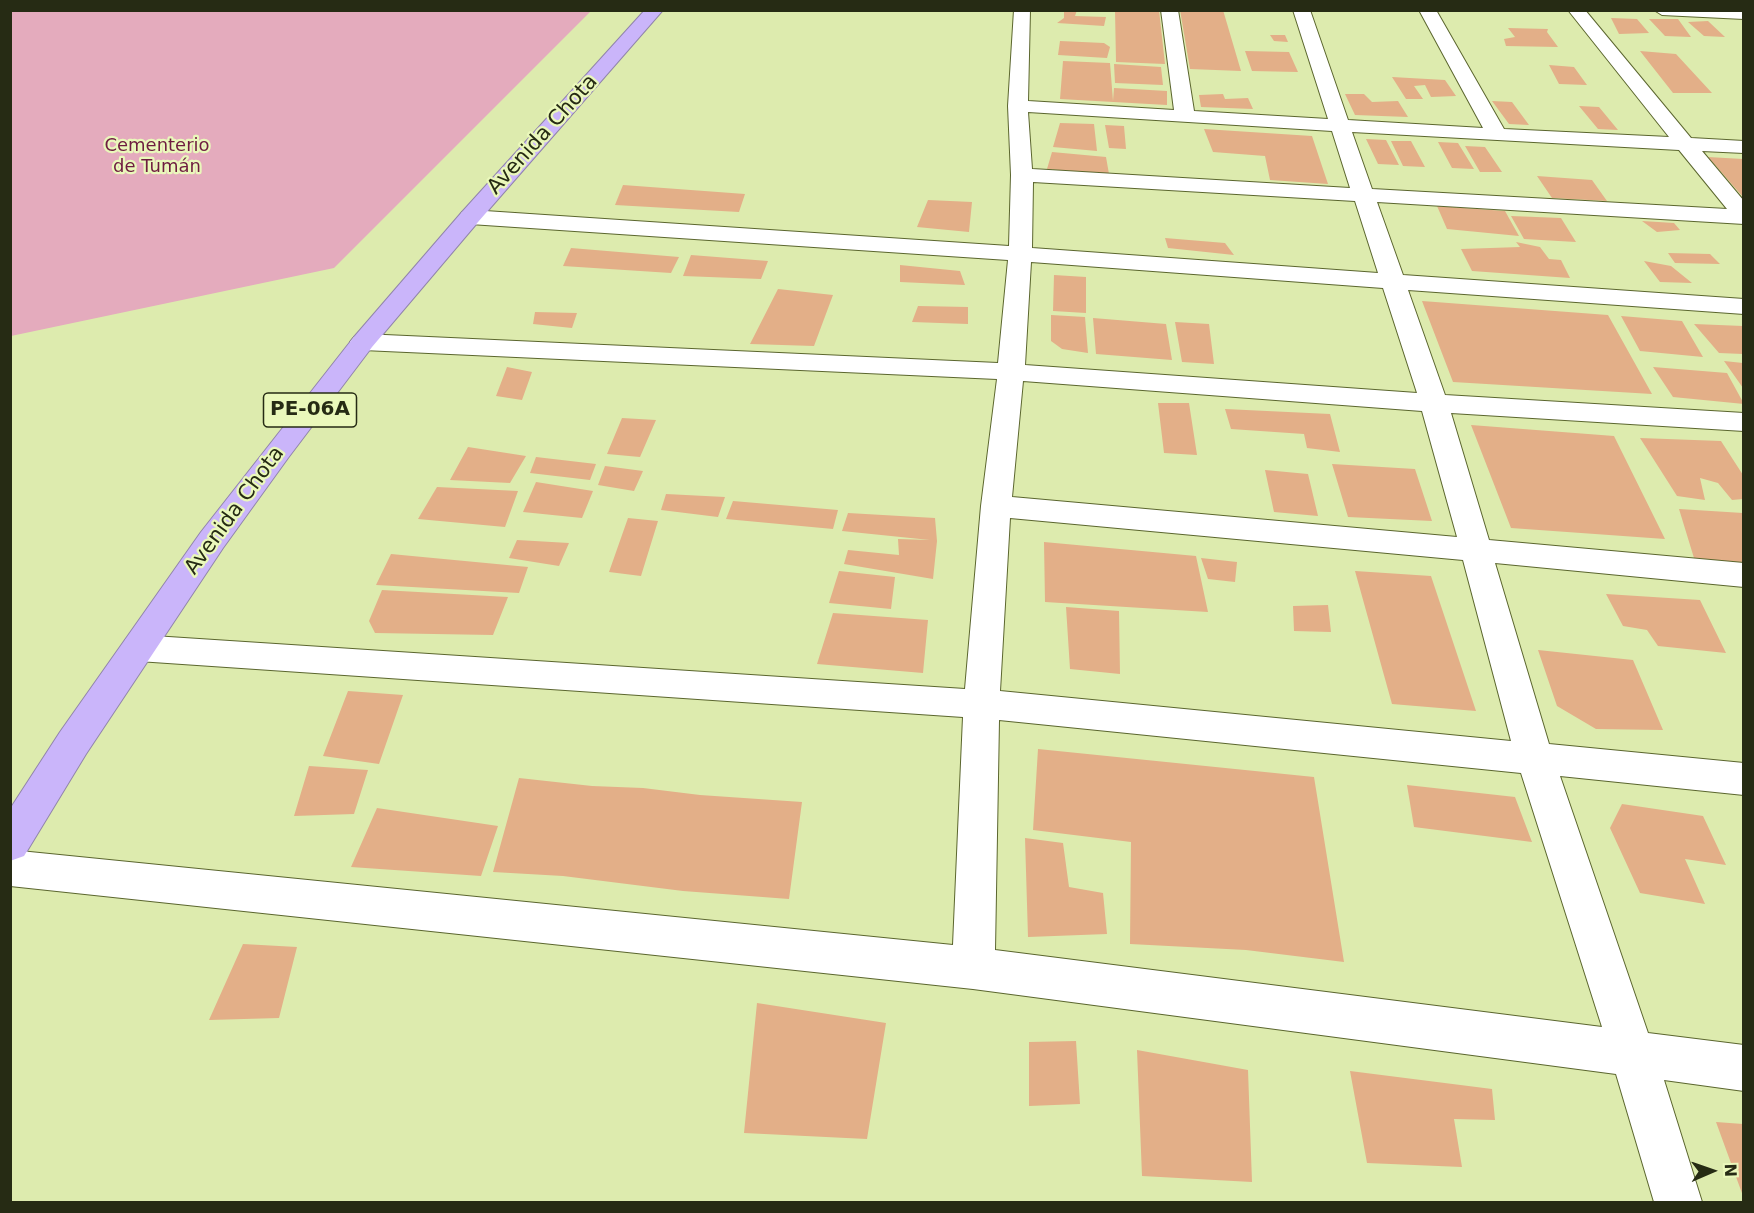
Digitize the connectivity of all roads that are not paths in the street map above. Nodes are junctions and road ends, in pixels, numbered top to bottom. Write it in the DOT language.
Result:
graph roads {
  1 [pos="655,10"];
  2 [pos="1022,10"];
  3 [pos="1169,10"];
  4 [pos="1301,10"];
  5 [pos="1427,10"];
  6 [pos="1576,10"];
  7 [pos="1662,10"];
  8 [pos="1724,14"];
  9 [pos="1743,14"];
  10 [pos="1743,33"];
  11 [pos="1018,106"];
  12 [pos="1185,116"];
  13 [pos="1338,125"];
  14 [pos="1497,135"];
  15 [pos="1684,143"];
  16 [pos="1743,147"];
  17 [pos="1022,175"];
  18 [pos="1363,195"];
  19 [pos="1743,216"];
  20 [pos="470,217"];
  21 [pos="1020,254"];
  22 [pos="1394,282"];
  23 [pos="1743,307"];
  24 [pos="363,342"];
  25 [pos="1011,372"];
  26 [pos="1434,403"];
  27 [pos="1743,422"];
  28 [pos="996,506"];
  29 [pos="1474,550"];
  30 [pos="1743,575"];
  31 [pos="138,648"];
  32 [pos="981,704"];
  33 [pos="1535,759"];
  34 [pos="1743,779"];
  35 [pos="10,844"];
  36 [pos="10,868"];
  37 [pos="974,968"];
  38 [pos="1633,1055"];
  39 [pos="1743,1068"];
  40 [pos="1678,1203"];
  1 -- 20 [label="highway, Avenida Chota / PE-06A"];
  2 -- 11 [label="street"];
  3 -- 12 [label="street"];
  4 -- 13 [label="street"];
  5 -- 14 [label="street"];
  6 -- 15 [label="street"];
  7 -- 8 [label="street"];
  8 -- 9 [label="street"];
  8 -- 10 [label="street"];
  11 -- 12 [label="street"];
  11 -- 17 [label="street"];
  12 -- 13 [label="street"];
  13 -- 14 [label="street"];
  13 -- 18 [label="street"];
  14 -- 15 [label="street"];
  15 -- 16 [label="street"];
  15 -- 19 [label="street"];
  17 -- 18 [label="street"];
  17 -- 21 [label="street"];
  18 -- 19 [label="street"];
  18 -- 22 [label="street"];
  20 -- 21 [label="street"];
  20 -- 24 [label="highway, Avenida Chota / PE-06A"];
  21 -- 22 [label="street"];
  21 -- 25 [label="street"];
  22 -- 23 [label="street"];
  22 -- 26 [label="street"];
  24 -- 25 [label="street"];
  24 -- 31 [label="highway, Avenida Chota / PE-06A"];
  25 -- 26 [label="street"];
  25 -- 28 [label="street"];
  26 -- 27 [label="street"];
  26 -- 29 [label="street"];
  28 -- 29 [label="street"];
  28 -- 32 [label="street"];
  29 -- 30 [label="street"];
  29 -- 33 [label="street"];
  31 -- 32 [label="street"];
  31 -- 35 [label="highway, Avenida Chota / PE-06A"];
  32 -- 33 [label="street"];
  32 -- 37 [label="street"];
  33 -- 34 [label="street"];
  33 -- 38 [label="street"];
  36 -- 37 [label="street"];
  37 -- 38 [label="street"];
  38 -- 39 [label="street"];
  38 -- 40 [label="street"];
}
